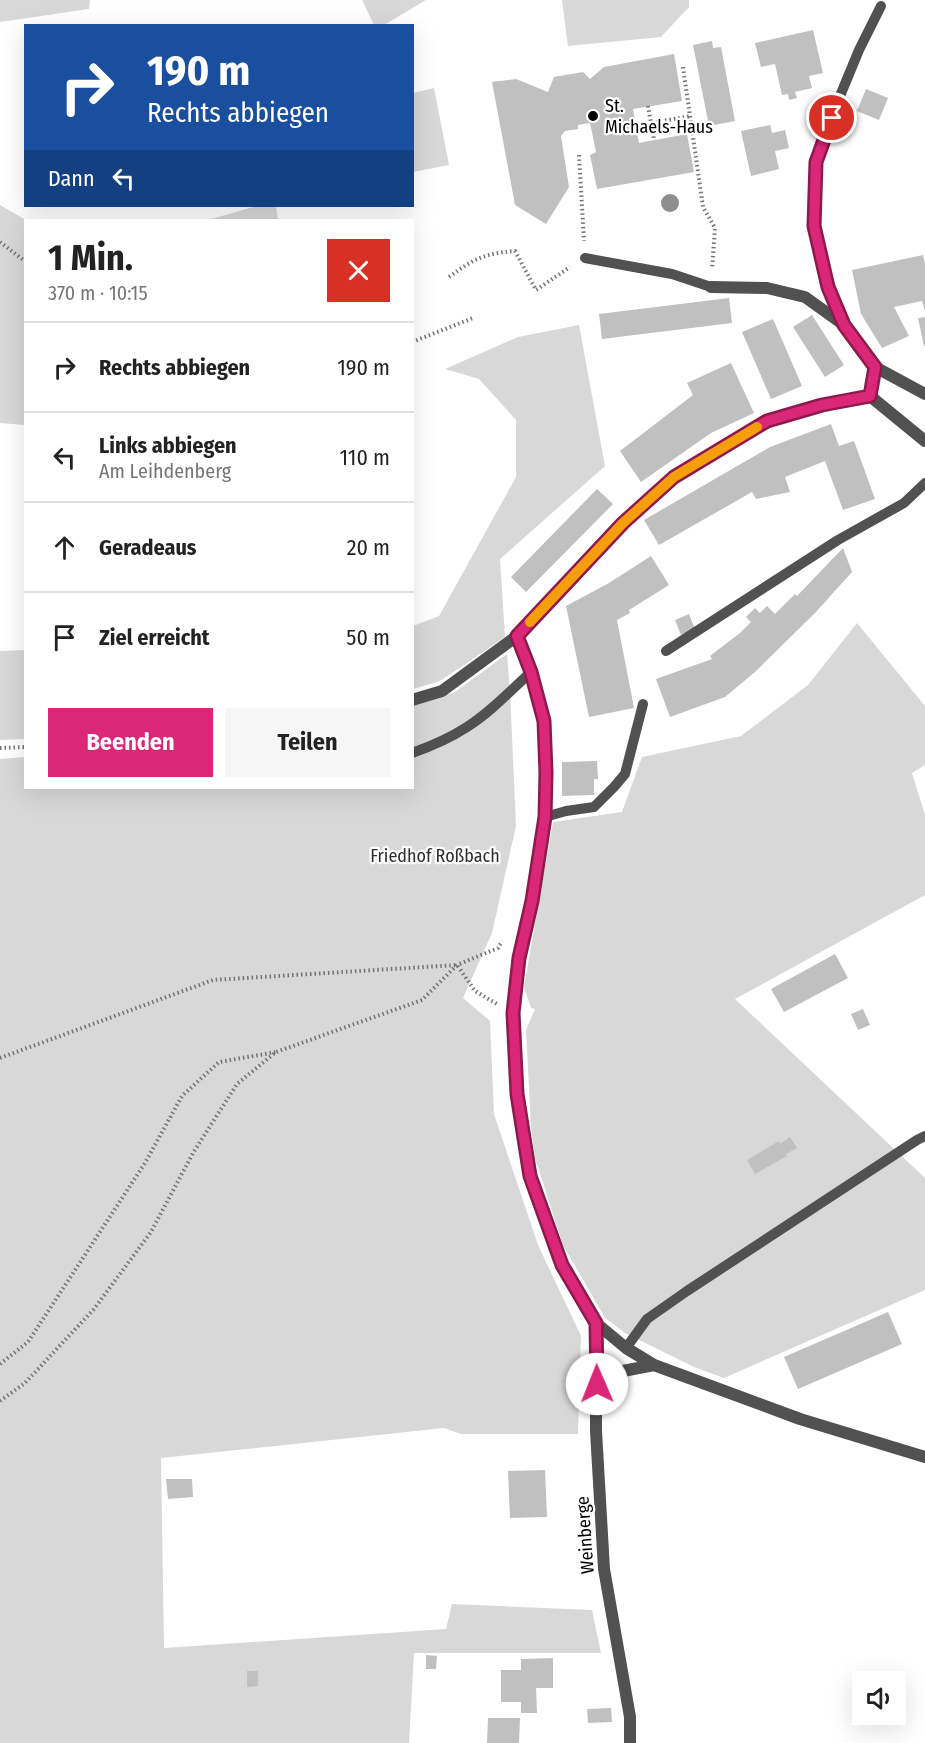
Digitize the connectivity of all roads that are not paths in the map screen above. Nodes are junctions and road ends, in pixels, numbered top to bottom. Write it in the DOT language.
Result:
graph roads {
  1 [pos="881,6"];
  2 [pos="585,258"];
  3 [pos="711,287"];
  4 [pos="844,325"];
  5 [pos="875,367"];
  6 [pos="925,394"];
  7 [pos="870,396"];
  8 [pos="925,441"];
  9 [pos="925,483"];
  10 [pos="517,636"];
  11 [pos="666,651"];
  12 [pos="531,672"];
  13 [pos="414,698"];
  14 [pos="643,704"];
  15 [pos="414,752"];
  16 [pos="545,817"];
  17 [pos="925,1136"];
  18 [pos="596,1323"];
  19 [pos="626,1348"];
  20 [pos="654,1365"];
  21 [pos="597,1384"];
  22 [pos="925,1457"];
  23 [pos="630,1743"];
  1 -- 4 [label="lane"];
  2 -- 3 [label="lane"];
  3 -- 4 [label="street"];
  4 -- 5 [label="street"];
  5 -- 6 [label="street"];
  5 -- 7 [label="street"];
  7 -- 8 [label="street"];
  7 -- 10 [label="street"];
  9 -- 11 [label="lane"];
  10 -- 12 [label="lane, Weinberge"];
  10 -- 13 [label="street"];
  12 -- 15 [label="lane"];
  12 -- 16 [label="lane, Weinberge"];
  14 -- 16 [label="lane"];
  16 -- 18 [label="lane, Weinberge"];
  17 -- 19 [label="lane"];
  18 -- 19 [label="street, Weinberge"];
  18 -- 21 [label="street, Weinberge"];
  19 -- 20 [label="street, Weinberge"];
  20 -- 21 [label="street"];
  20 -- 22 [label="street, Weinberge"];
  21 -- 23 [label="street, Weinberge"];
}
